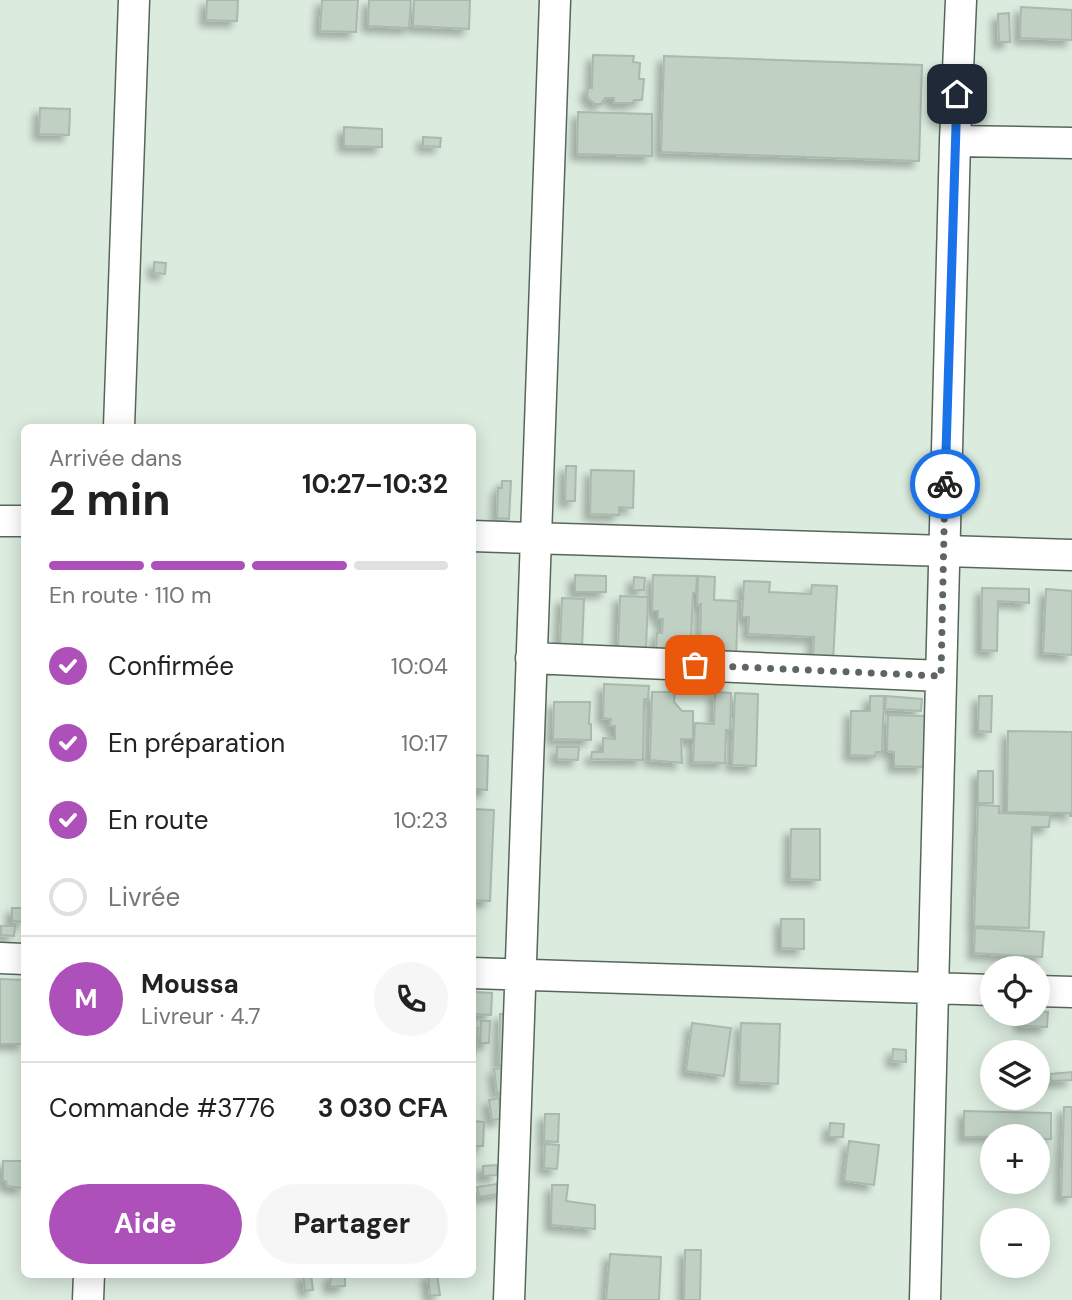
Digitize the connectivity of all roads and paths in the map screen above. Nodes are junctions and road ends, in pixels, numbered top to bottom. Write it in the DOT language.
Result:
graph roads {
  1 [pos="134,0"];
  2 [pos="555,0"];
  3 [pos="961,0"];
  4 [pos="955,141"];
  5 [pos="1072,143"];
  6 [pos="119,424"];
  7 [pos="0,521"];
  8 [pos="21,521"];
  9 [pos="476,536"];
  10 [pos="536,538"];
  11 [pos="944,551"];
  12 [pos="1072,555"];
  13 [pos="531,658"];
  14 [pos="941,676"];
  15 [pos="0,958"];
  16 [pos="21,959"];
  17 [pos="476,974"];
  18 [pos="521,975"];
  19 [pos="933,988"];
  20 [pos="980,990"];
  21 [pos="1050,991"];
  22 [pos="1072,992"];
  23 [pos="89,1278"];
  24 [pos="88,1300"];
  25 [pos="509,1300"];
  26 [pos="925,1300"];
  1 -- 6 [label="street"];
  2 -- 10 [label="street"];
  3 -- 4 [label="street"];
  4 -- 5 [label="street"];
  4 -- 11 [label="street"];
  7 -- 8 [label="street"];
  9 -- 10 [label="street"];
  10 -- 11 [label="street"];
  10 -- 13 [label="street"];
  11 -- 12 [label="street"];
  11 -- 14 [label="street"];
  13 -- 14 [label="street"];
  13 -- 18 [label="street"];
  14 -- 19 [label="street"];
  15 -- 16 [label="street"];
  17 -- 18 [label="street"];
  18 -- 19 [label="street"];
  18 -- 25 [label="street"];
  19 -- 20 [label="street"];
  19 -- 26 [label="street"];
  21 -- 22 [label="street"];
  23 -- 24 [label="street"];
}
